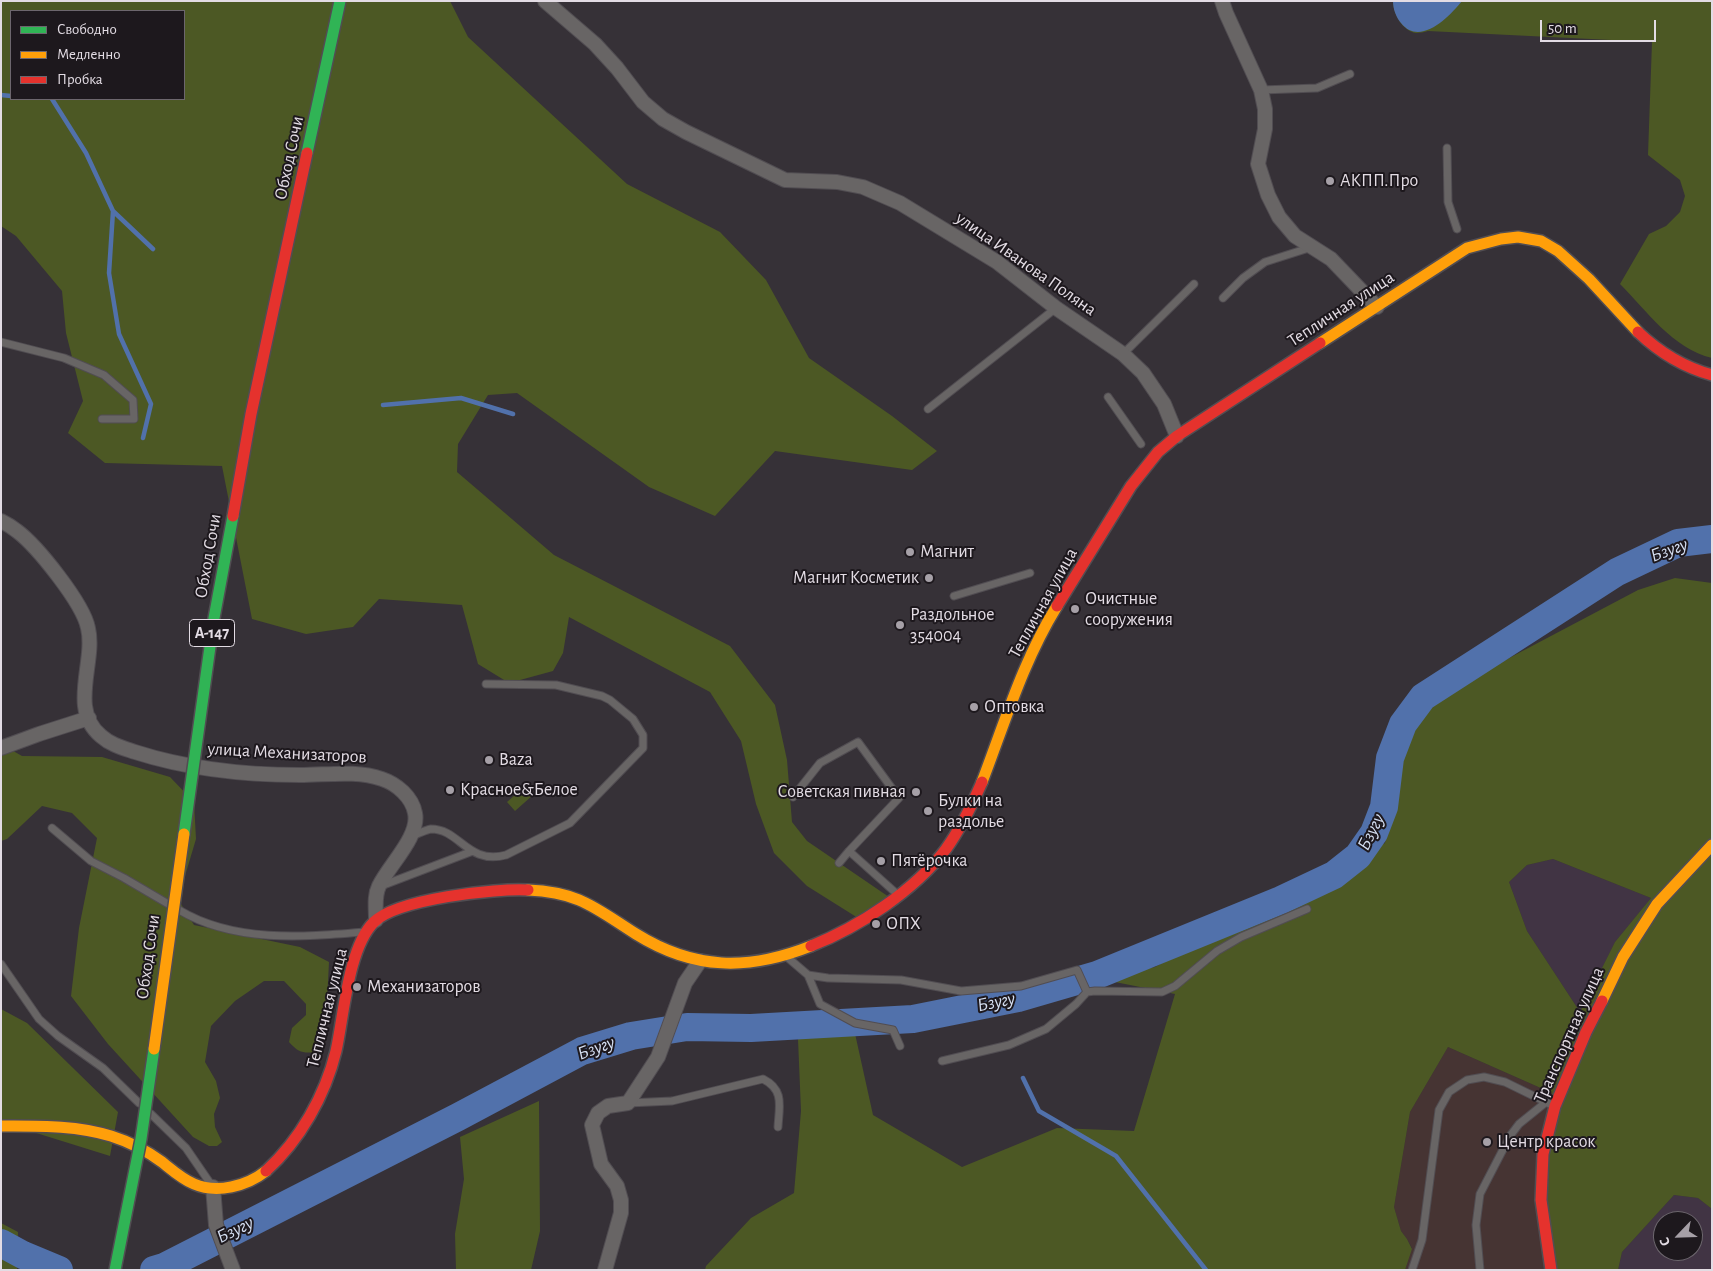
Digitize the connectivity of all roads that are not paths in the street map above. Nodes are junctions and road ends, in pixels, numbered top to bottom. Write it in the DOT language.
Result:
graph roads {
  1 [pos="340,1"];
  2 [pos="545,1"];
  3 [pos="1222,1"];
  4 [pos="1350,74"];
  5 [pos="1261,90"];
  6 [pos="1447,148"];
  7 [pos="1457,229"];
  8 [pos="1313,247"];
  9 [pos="1194,284"];
  10 [pos="1223,298"];
  11 [pos="1377,307"];
  12 [pos="1056,308"];
  13 [pos="1,342"];
  14 [pos="1122,354"];
  15 [pos="1712,375"];
  16 [pos="1108,398"];
  17 [pos="928,409"];
  18 [pos="102,419"];
  19 [pos="1177,436"];
  20 [pos="1141,444"];
  21 [pos="1,521"];
  22 [pos="1030,572"];
  23 [pos="954,596"];
  24 [pos="486,684"];
  25 [pos="89,718"];
  26 [pos="1,748"];
  27 [pos="793,798"];
  28 [pos="52,828"];
  29 [pos="412,836"];
  30 [pos="1712,845"];
  31 [pos="848,850"];
  32 [pos="473,851"];
  33 [pos="839,863"];
  34 [pos="378,887"];
  35 [pos="899,896"];
  36 [pos="1308,909"];
  37 [pos="376,920"];
  38 [pos="367,932"];
  39 [pos="785,955"];
  40 [pos="700,961"];
  41 [pos="1,964"];
  42 [pos="808,975"];
  43 [pos="1087,992"];
  44 [pos="900,1046"];
  45 [pos="942,1061"];
  46 [pos="628,1103"];
  47 [pos="1550,1104"];
  48 [pos="1,1126"];
  49 [pos="778,1127"];
  50 [pos="213,1187"];
  51 [pos="115,1270"];
  52 [pos="233,1270"];
  53 [pos="605,1270"];
  54 [pos="1412,1270"];
  55 [pos="1480,1270"];
  56 [pos="1552,1270"];
  1 -- 51 [label="main road, Обход Сочи / А-147, bridge"];
  2 -- 12 [label="street, улица Иванова Поляна"];
  3 -- 5 [label="street"];
  4 -- 5 [label="lane"];
  5 -- 8 [label="street"];
  6 -- 7 [label="lane"];
  8 -- 10 [label="lane"];
  8 -- 11 [label="street"];
  9 -- 14 [label="lane"];
  11 -- 15 [label="main road, Тепличная улица"];
  11 -- 19 [label="main road, Тепличная улица"];
  12 -- 14 [label="street, улица Иванова Поляна"];
  12 -- 17 [label="lane"];
  13 -- 18 [label="lane"];
  14 -- 19 [label="street, улица Иванова Поляна"];
  16 -- 20 [label="lane"];
  19 -- 35 [label="main road, Тепличная улица"];
  21 -- 25 [label="street, улица Механизаторов"];
  22 -- 23 [label="lane"];
  24 -- 32 [label="lane"];
  25 -- 26 [label="street"];
  25 -- 29 [label="street, улица Механизаторов"];
  27 -- 31 [label="lane"];
  28 -- 38 [label="lane"];
  29 -- 32 [label="lane"];
  29 -- 34 [label="street, улица Механизаторов"];
  30 -- 47 [label="main road, Транспортная улица"];
  31 -- 33 [label="lane"];
  31 -- 35 [label="lane"];
  32 -- 34 [label="lane"];
  34 -- 37 [label="street, улица Механизаторов"];
  35 -- 39 [label="main road, Тепличная улица"];
  36 -- 43 [label="lane"];
  37 -- 38 [label="main road, Тепличная улица"];
  37 -- 40 [label="main road, Тепличная улица"];
  38 -- 50 [label="main road, Тепличная улица"];
  39 -- 40 [label="main road, Тепличная улица"];
  39 -- 42 [label="lane"];
  40 -- 46 [label="street"];
  41 -- 50 [label="lane"];
  42 -- 43 [label="lane"];
  42 -- 44 [label="lane"];
  43 -- 45 [label="lane"];
  46 -- 49 [label="lane"];
  46 -- 53 [label="street"];
  47 -- 54 [label="lane"];
  47 -- 55 [label="lane"];
  47 -- 56 [label="main road, Транспортная улица"];
  48 -- 50 [label="main road, Тепличная улица"];
  50 -- 52 [label="street"];
}
